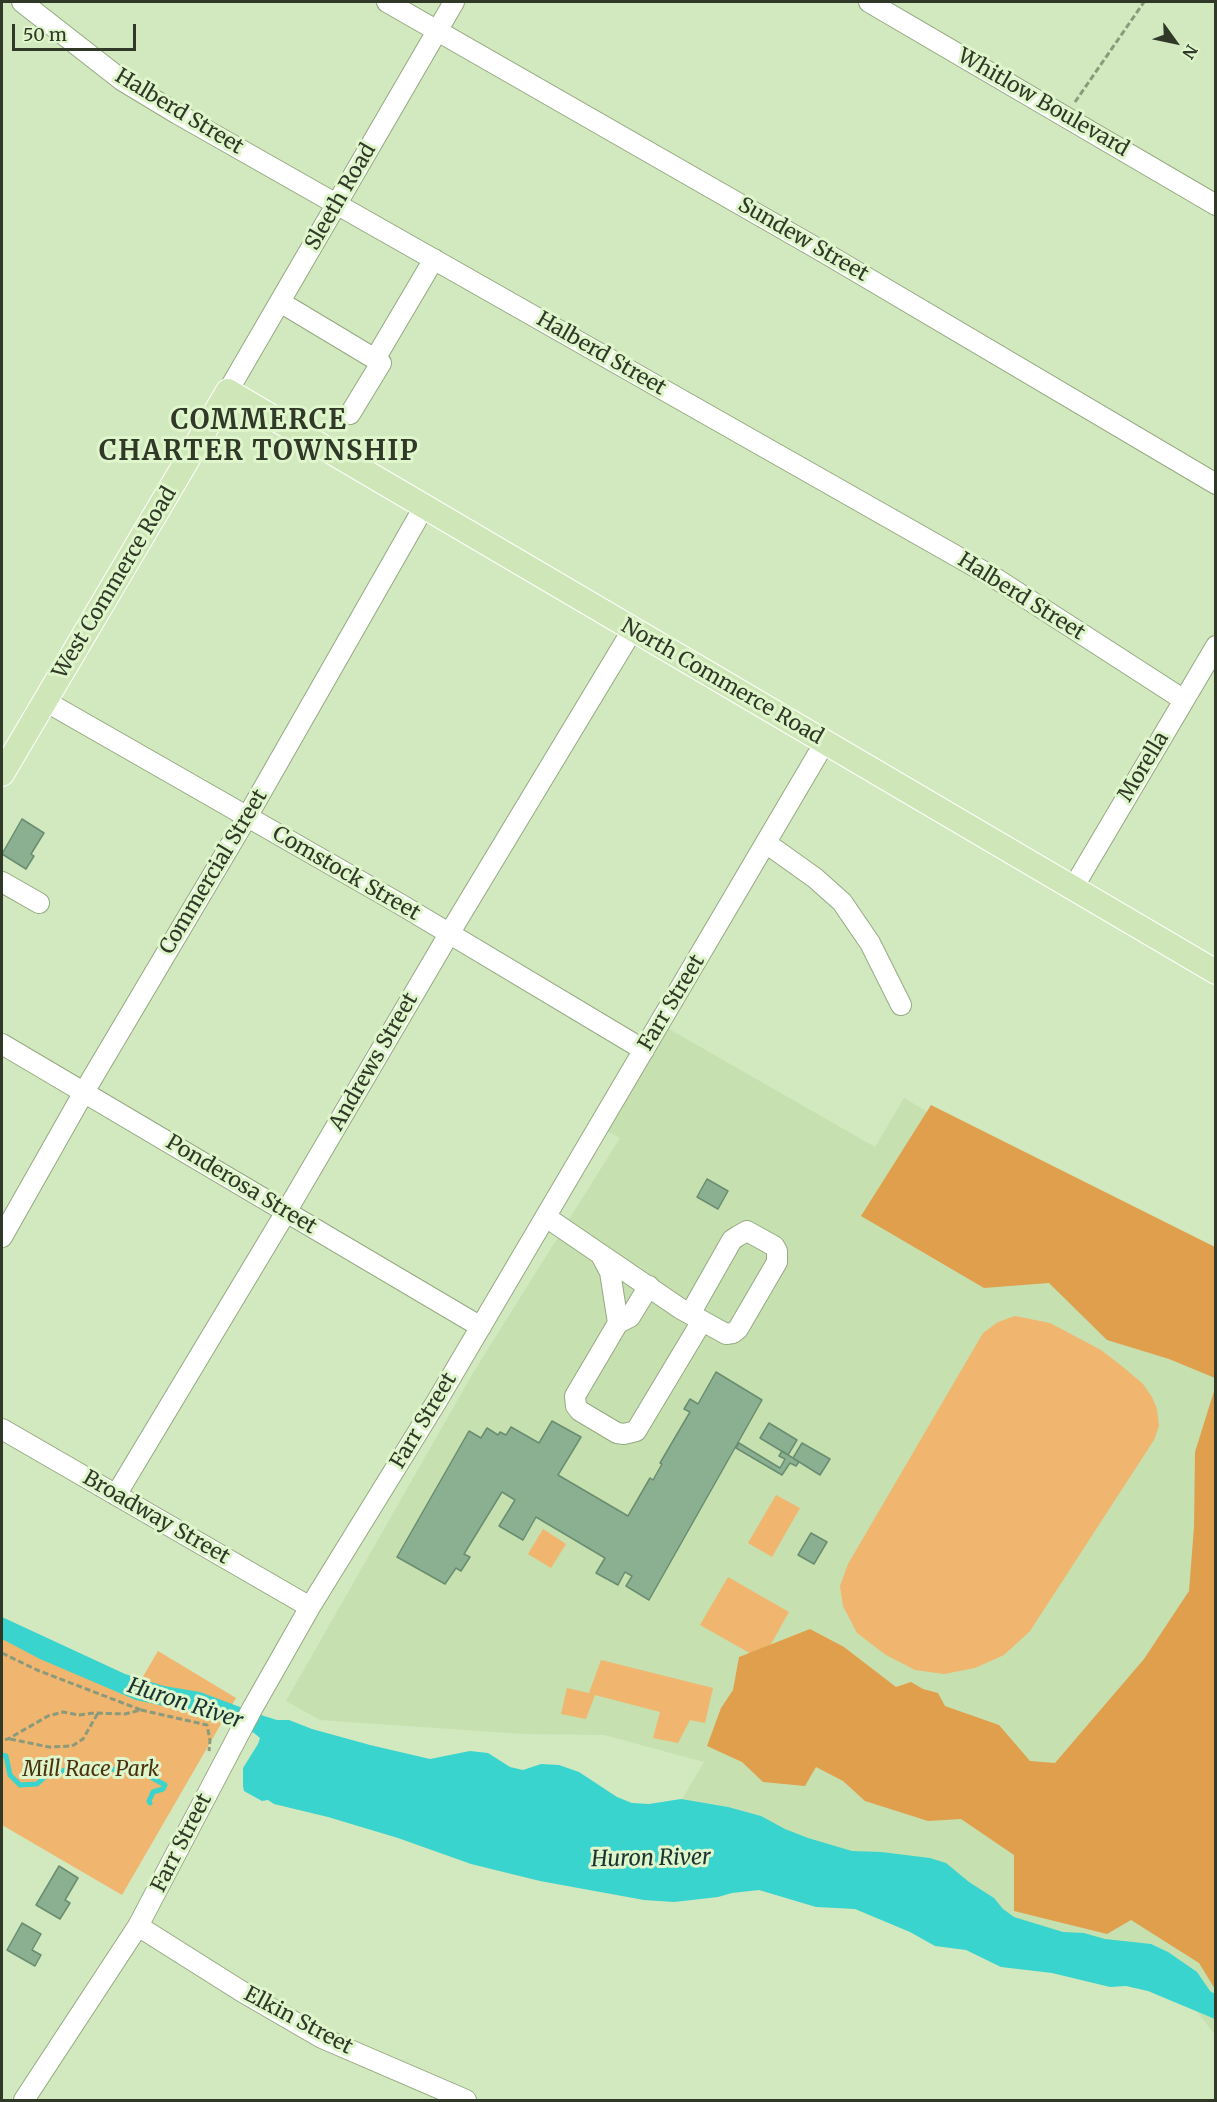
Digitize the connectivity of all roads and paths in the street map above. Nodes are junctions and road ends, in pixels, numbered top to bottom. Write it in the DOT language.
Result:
graph roads {
  1 [pos="22,2"];
  2 [pos="387,2"];
  3 [pos="454,2"];
  4 [pos="869,2"];
  5 [pos="1144,2"];
  6 [pos="437,30"];
  7 [pos="1066,116"];
  8 [pos="337,204"];
  9 [pos="1215,205"];
  10 [pos="434,259"];
  11 [pos="280,302"];
  12 [pos="375,359"];
  13 [pos="228,391"];
  14 [pos="350,414"];
  15 [pos="1215,484"];
  16 [pos="424,507"];
  17 [pos="633,629"];
  18 [pos="1215,646"];
  19 [pos="1184,700"];
  20 [pos="45,701"];
  21 [pos="825,742"];
  22 [pos="2,774"];
  23 [pos="247,817"];
  24 [pos="766,843"];
  25 [pos="2,882"];
  26 [pos="1073,888"];
  27 [pos="39,903"];
  28 [pos="449,934"];
  29 [pos="1215,972"];
  30 [pos="900,1005"];
  31 [pos="2,1044"];
  32 [pos="645,1050"];
  33 [pos="84,1092"];
  34 [pos="9,1206"];
  35 [pos="286,1212"];
  36 [pos="546,1217"];
  37 [pos="2,1237"];
  38 [pos="601,1255"];
  39 [pos="649,1286"];
  40 [pos="696,1318"];
  41 [pos="618,1323"];
  42 [pos="481,1327"];
  43 [pos="2,1429"];
  44 [pos="116,1495"];
  45 [pos="310,1607"];
  46 [pos="2,1653"];
  47 [pos="141,1710"];
  48 [pos="98,1713"];
  49 [pos="8,1739"];
  50 [pos="2,1740"];
  51 [pos="208,1759"];
  52 [pos="138,1926"];
  53 [pos="24,2100"];
  54 [pos="466,2100"];
  1 -- 8 [label="street, Halberd Street"];
  2 -- 6 [label="street, Sundew Street"];
  3 -- 6 [label="street, Sleeth Road"];
  4 -- 7 [label="street, Whitlow Boulevard"];
  5 -- 7 [label="path"];
  6 -- 8 [label="street, Sleeth Road"];
  6 -- 15 [label="street, Sundew Street"];
  7 -- 9 [label="street, Whitlow Boulevard"];
  8 -- 10 [label="street, Halberd Street"];
  8 -- 11 [label="street, Sleeth Road"];
  10 -- 12 [label="street"];
  10 -- 19 [label="street, Halberd Street"];
  11 -- 12 [label="street"];
  11 -- 13 [label="street, Sleeth Road"];
  12 -- 14 [label="street"];
  13 -- 16 [label="main road, North Commerce Road"];
  13 -- 20 [label="main road, West Commerce Road"];
  16 -- 17 [label="main road, North Commerce Road"];
  16 -- 23 [label="street, Commercial Street"];
  17 -- 21 [label="main road, North Commerce Road"];
  17 -- 28 [label="street, Andrews Street"];
  18 -- 19 [label="street, Morella"];
  19 -- 26 [label="street, Morella"];
  20 -- 22 [label="main road, West Commerce Road"];
  20 -- 23 [label="street, Comstock Street"];
  21 -- 24 [label="street, Farr Street"];
  21 -- 26 [label="main road, North Commerce Road"];
  23 -- 28 [label="street, Comstock Street"];
  23 -- 33 [label="street, Commercial Street"];
  24 -- 30 [label="street"];
  24 -- 32 [label="street, Farr Street"];
  25 -- 27 [label="street"];
  26 -- 29 [label="main road, North Commerce Road"];
  28 -- 32 [label="street, Comstock Street"];
  28 -- 35 [label="street, Andrews Street"];
  31 -- 33 [label="street, Ponderosa Street"];
  32 -- 36 [label="street, Farr Street"];
  33 -- 34 [label="street, Commercial Street"];
  33 -- 35 [label="street, Ponderosa Street"];
  34 -- 37 [label="street, Commercial Street"];
  35 -- 42 [label="street, Ponderosa Street"];
  35 -- 44 [label="street, Andrews Street"];
  36 -- 38 [label="street"];
  36 -- 42 [label="street, Farr Street"];
  38 -- 39 [label="street"];
  38 -- 41 [label="street"];
  39 -- 40 [label="street"];
  39 -- 41 [label="street"];
  40 -- 40 [label="street"];
  40 -- 41 [label="street"];
  42 -- 45 [label="street, Farr Street"];
  43 -- 44 [label="street, Broadway Street"];
  44 -- 45 [label="street, Broadway Street"];
  45 -- 52 [label="street, Farr Street"];
  46 -- 47 [label="path"];
  47 -- 48 [label="path"];
  47 -- 51 [label="path"];
  48 -- 49 [label="path"];
  48 -- 49 [label="path"];
  49 -- 50 [label="path"];
  52 -- 53 [label="street, Farr Street"];
  52 -- 54 [label="street, Elkin Street"];
}
